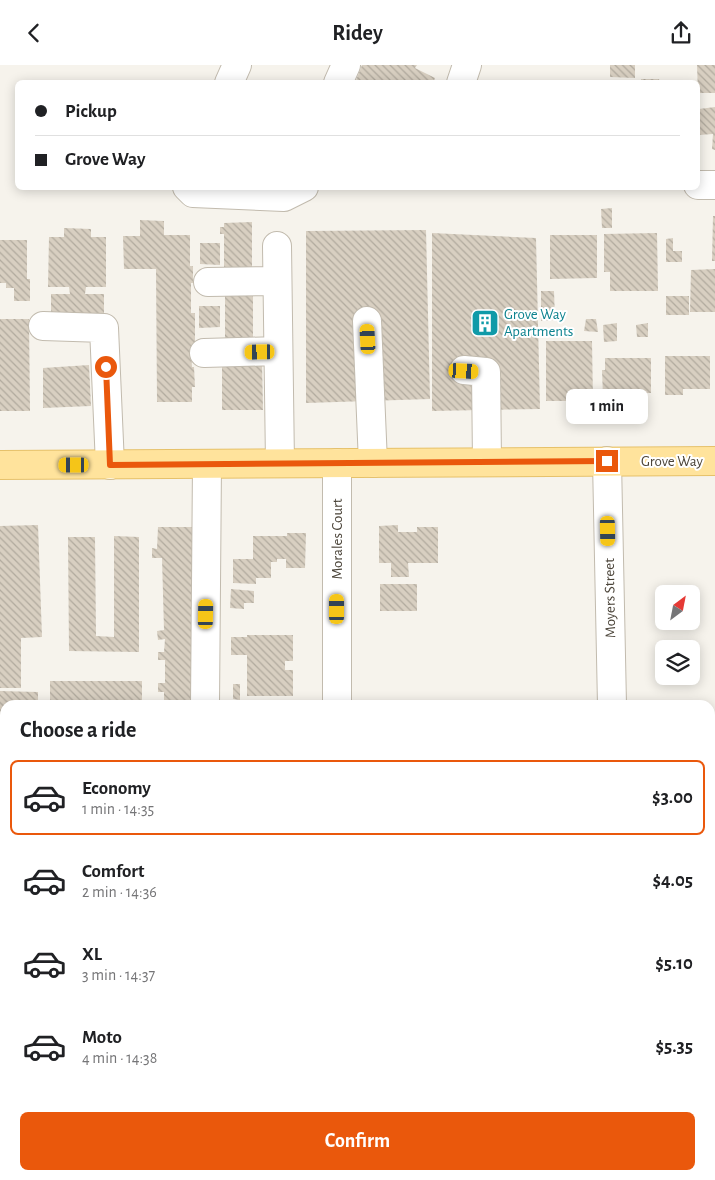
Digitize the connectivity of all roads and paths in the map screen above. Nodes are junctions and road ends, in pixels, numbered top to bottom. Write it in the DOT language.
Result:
graph roads {
  1 [pos="237,65"];
  2 [pos="346,65"];
  3 [pos="467,65"];
  4 [pos="230,80"];
  5 [pos="339,80"];
  6 [pos="462,80"];
  7 [pos="700,185"];
  8 [pos="715,185"];
  9 [pos="190,190"];
  10 [pos="298,190"];
  11 [pos="277,246"];
  12 [pos="277,281"];
  13 [pos="208,282"];
  14 [pos="367,321"];
  15 [pos="42,326"];
  16 [pos="278,351"];
  17 [pos="204,353"];
  18 [pos="486,371"];
  19 [pos="607,461"];
  20 [pos="715,461"];
  21 [pos="487,462"];
  22 [pos="280,463"];
  23 [pos="337,463"];
  24 [pos="373,463"];
  25 [pos="207,464"];
  26 [pos="0,465"];
  27 [pos="110,465"];
  28 [pos="205,700"];
  29 [pos="337,700"];
  30 [pos="612,700"];
  1 -- 4 [label="street"];
  2 -- 5 [label="street"];
  3 -- 6 [label="street"];
  7 -- 8 [label="street"];
  9 -- 10 [label="street"];
  11 -- 12 [label="street"];
  12 -- 13 [label="street"];
  12 -- 16 [label="street"];
  14 -- 24 [label="street"];
  15 -- 27 [label="street"];
  16 -- 17 [label="street"];
  16 -- 22 [label="street"];
  18 -- 21 [label="street"];
  19 -- 20 [label="main road, Grove Way"];
  19 -- 21 [label="main road, Grove Way"];
  19 -- 30 [label="street, Moyers Street"];
  21 -- 24 [label="main road, Grove Way"];
  22 -- 23 [label="main road, Grove Way"];
  22 -- 25 [label="main road, Grove Way"];
  23 -- 24 [label="main road, Grove Way"];
  23 -- 29 [label="street, Morales Court"];
  25 -- 27 [label="main road, Grove Way"];
  25 -- 28 [label="street"];
  26 -- 27 [label="main road, Grove Way"];
}
